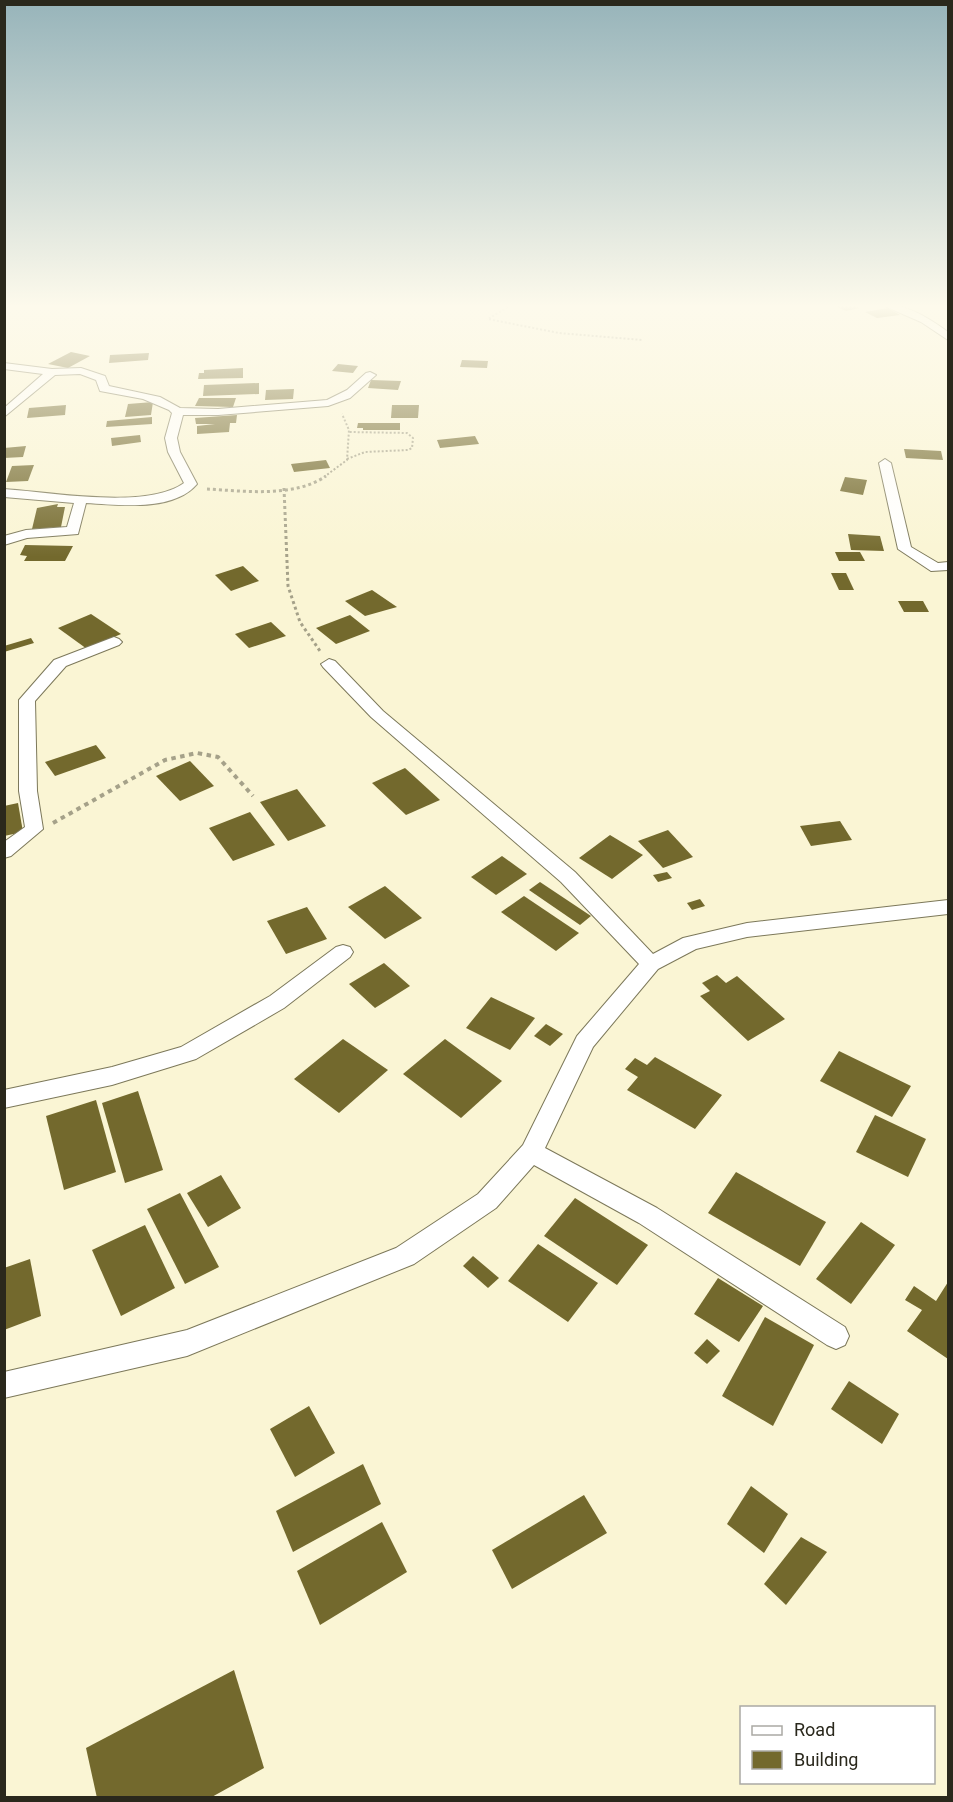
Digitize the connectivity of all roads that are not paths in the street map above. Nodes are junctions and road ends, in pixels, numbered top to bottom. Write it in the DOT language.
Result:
graph roads {
  1 [pos="32,389"];
  2 [pos="104,389"];
  3 [pos="356,389"];
  4 [pos="177,411"];
  5 [pos="4,414"];
  6 [pos="885,464"];
  7 [pos="4,493"];
  8 [pos="81,499"];
  9 [pos="4,541"];
  10 [pos="948,566"];
  11 [pos="114,642"];
  12 [pos="329,664"];
  13 [pos="4,852"];
  14 [pos="948,907"];
  15 [pos="343,952"];
  16 [pos="651,964"];
  17 [pos="4,1099"];
  18 [pos="531,1152"];
  19 [pos="836,1336"];
  20 [pos="4,1385"];
  1 -- 5 [label="street"];
  2 -- 4 [label="street"];
  3 -- 4 [label="street"];
  4 -- 8 [label="street"];
  6 -- 10 [label="street"];
  7 -- 8 [label="street"];
  8 -- 9 [label="street"];
  11 -- 13 [label="street"];
  12 -- 16 [label="street"];
  14 -- 16 [label="street"];
  15 -- 17 [label="street"];
  16 -- 18 [label="street"];
  18 -- 19 [label="street"];
  18 -- 20 [label="street"];
}
